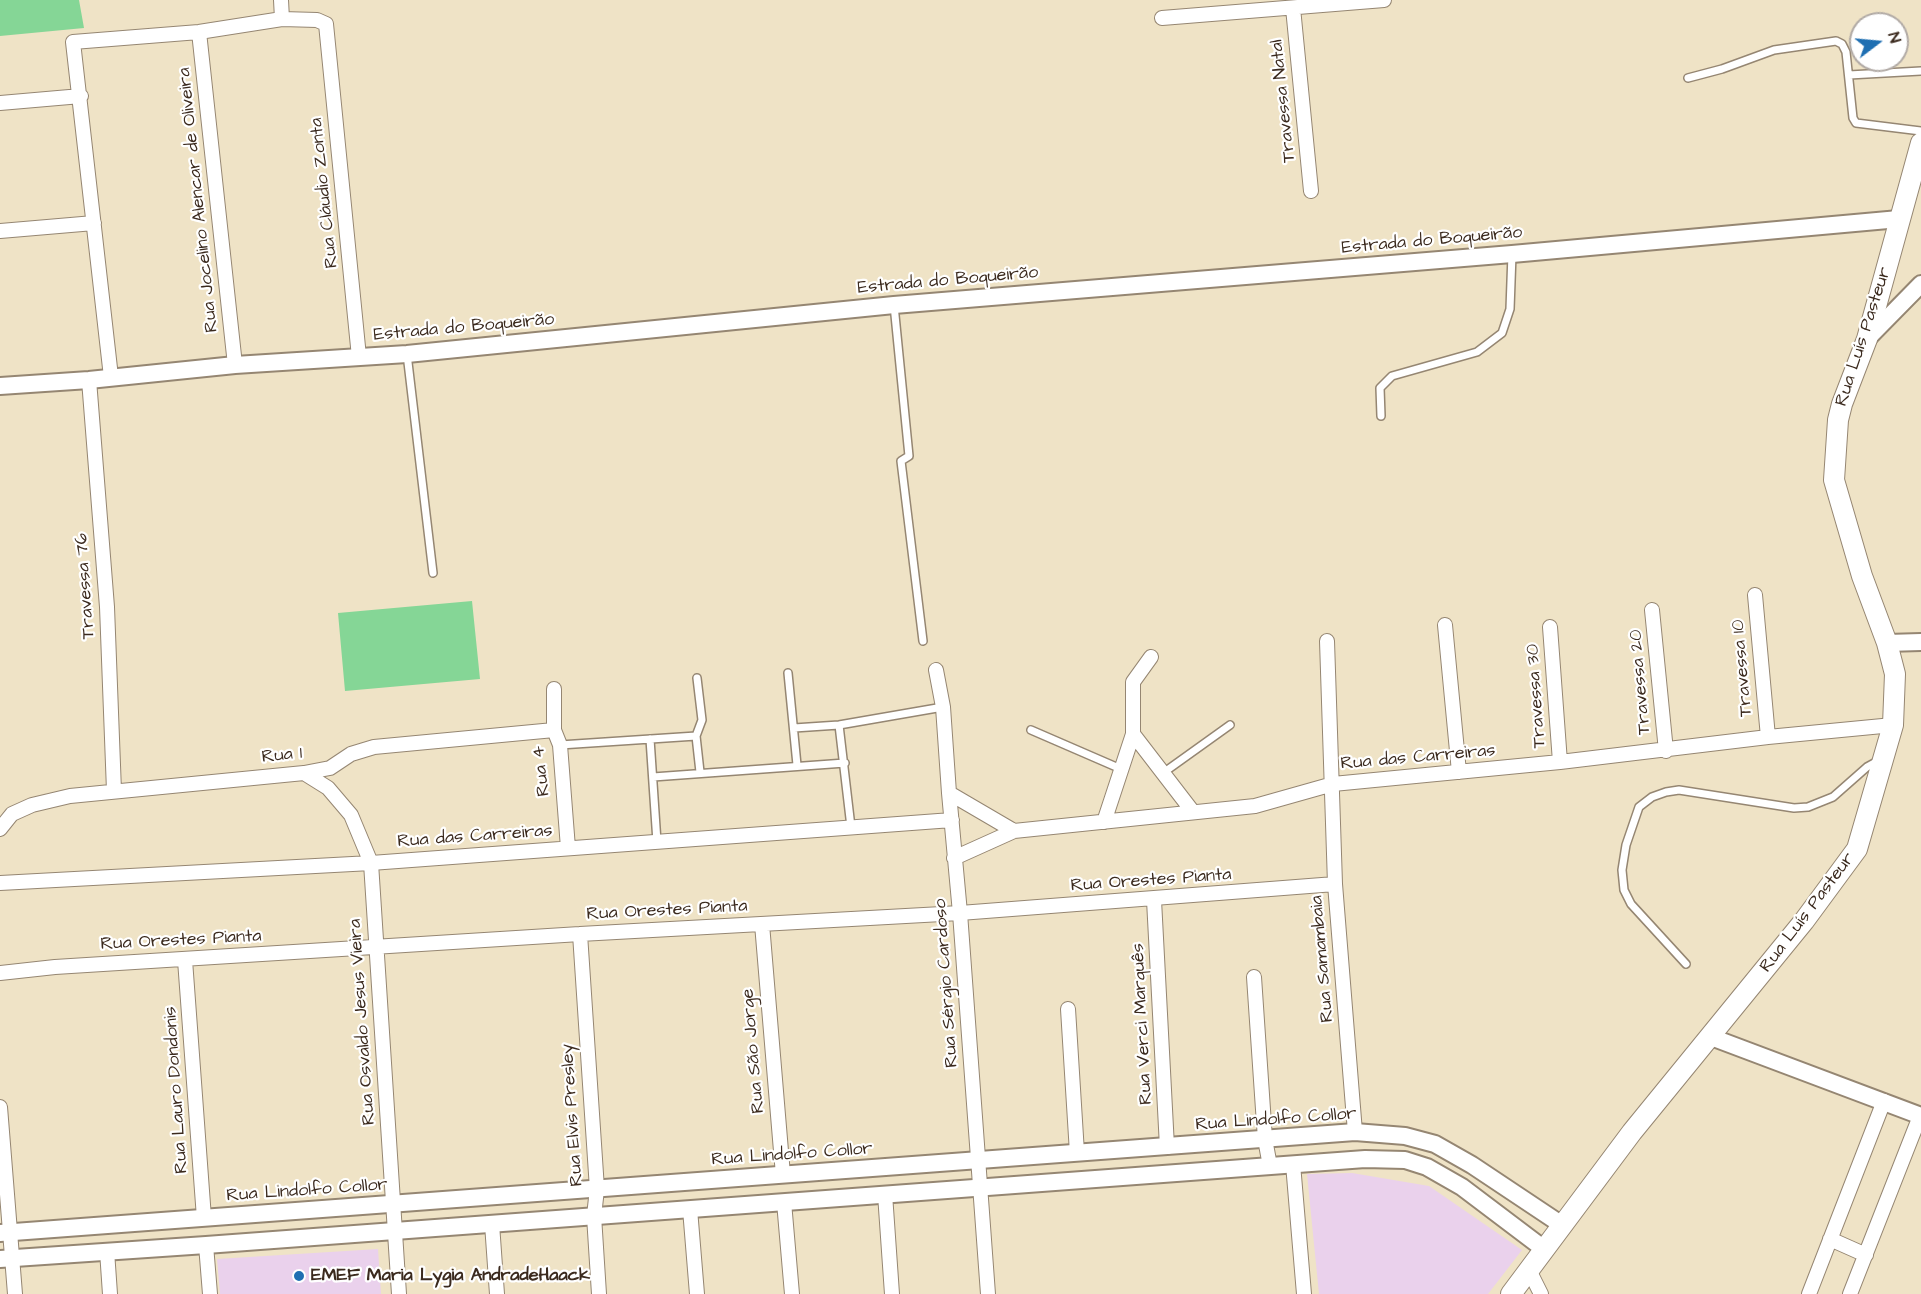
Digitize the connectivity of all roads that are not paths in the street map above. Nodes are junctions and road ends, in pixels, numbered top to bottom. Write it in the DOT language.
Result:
graph roads {
  1 [pos="281,0"];
  2 [pos="1384,0"];
  3 [pos="1293,8"];
  4 [pos="1162,18"];
  5 [pos="282,19"];
  6 [pos="199,32"];
  7 [pos="1921,70"];
  8 [pos="1849,75"];
  9 [pos="1688,78"];
  10 [pos="81,96"];
  11 [pos="0,103"];
  12 [pos="1921,131"];
  13 [pos="1921,143"];
  14 [pos="1311,191"];
  15 [pos="1899,219"];
  16 [pos="94,223"];
  17 [pos="0,231"];
  18 [pos="1512,254"];
  19 [pos="1921,284"];
  20 [pos="894,305"];
  21 [pos="1867,339"];
  22 [pos="407,354"];
  23 [pos="359,357"];
  24 [pos="235,365"];
  25 [pos="111,377"];
  26 [pos="89,380"];
  27 [pos="0,386"];
  28 [pos="1381,416"];
  29 [pos="434,573"];
  30 [pos="1755,595"];
  31 [pos="1652,610"];
  32 [pos="1445,625"];
  33 [pos="1550,627"];
  34 [pos="922,641"];
  35 [pos="1327,641"];
  36 [pos="1921,642"];
  37 [pos="1887,643"];
  38 [pos="1151,657"];
  39 [pos="936,670"];
  40 [pos="788,673"];
  41 [pos="697,678"];
  42 [pos="554,689"];
  43 [pos="943,707"];
  44 [pos="839,724"];
  45 [pos="1230,725"];
  46 [pos="1893,725"];
  47 [pos="794,728"];
  48 [pos="554,730"];
  49 [pos="1031,730"];
  50 [pos="1133,734"];
  51 [pos="696,735"];
  52 [pos="1768,737"];
  53 [pos="650,739"];
  54 [pos="560,745"];
  55 [pos="1666,751"];
  56 [pos="1560,762"];
  57 [pos="1884,762"];
  58 [pos="844,763"];
  59 [pos="797,765"];
  60 [pos="1121,769"];
  61 [pos="700,772"];
  62 [pos="1163,772"];
  63 [pos="1459,772"];
  64 [pos="304,773"];
  65 [pos="653,777"];
  66 [pos="1333,784"];
  67 [pos="114,790"];
  68 [pos="949,793"];
  69 [pos="1193,812"];
  70 [pos="952,820"];
  71 [pos="1104,822"];
  72 [pos="851,827"];
  73 [pos="0,829"];
  74 [pos="1014,831"];
  75 [pos="657,842"];
  76 [pos="568,848"];
  77 [pos="954,858"];
  78 [pos="371,863"];
  79 [pos="0,883"];
  80 [pos="1335,884"];
  81 [pos="1154,900"];
  82 [pos="960,913"];
  83 [pos="762,924"];
  84 [pos="580,934"];
  85 [pos="377,947"];
  86 [pos="185,960"];
  87 [pos="1686,964"];
  88 [pos="0,973"];
  89 [pos="1254,977"];
  90 [pos="1068,1009"];
  91 [pos="1711,1037"];
  92 [pos="1884,1101"];
  93 [pos="0,1107"];
  94 [pos="1921,1116"];
  95 [pos="1354,1132"];
  96 [pos="1265,1139"];
  97 [pos="1167,1147"];
  98 [pos="1077,1153"];
  99 [pos="978,1160"];
  100 [pos="1293,1164"];
  101 [pos="1270,1166"];
  102 [pos="783,1175"];
  103 [pos="981,1187"];
  104 [pos="597,1189"];
  105 [pos="885,1194"];
  106 [pos="784,1202"];
  107 [pos="393,1204"];
  108 [pos="690,1209"];
  109 [pos="594,1216"];
  110 [pos="204,1218"];
  111 [pos="492,1224"];
  112 [pos="1562,1226"];
  113 [pos="394,1231"];
  114 [pos="5,1233"];
  115 [pos="1830,1239"];
  116 [pos="206,1245"];
  117 [pos="1544,1250"];
  118 [pos="107,1251"];
  119 [pos="1866,1255"];
  120 [pos="6,1258"];
  121 [pos="1529,1270"];
  122 [pos="15,1294"];
  123 [pos="110,1294"];
  124 [pos="210,1294"];
  125 [pos="399,1294"];
  126 [pos="497,1294"];
  127 [pos="599,1294"];
  128 [pos="697,1294"];
  129 [pos="792,1294"];
  130 [pos="892,1294"];
  131 [pos="988,1294"];
  132 [pos="1304,1294"];
  133 [pos="1511,1294"];
  134 [pos="1541,1294"];
  135 [pos="1809,1294"];
  136 [pos="1850,1294"];
  1 -- 5 [label="street"];
  2 -- 3 [label="street"];
  3 -- 4 [label="street"];
  3 -- 14 [label="street, Travessa Natal"];
  5 -- 6 [label="street"];
  5 -- 23 [label="street, Rua Cláudio Zonta"];
  6 -- 10 [label="street"];
  6 -- 24 [label="street, Rua Jocelino Alencar de Oliveira"];
  7 -- 8 [label="lane"];
  8 -- 9 [label="lane"];
  8 -- 12 [label="lane"];
  10 -- 11 [label="street"];
  10 -- 16 [label="street"];
  13 -- 15 [label="main road, Rua Luís Pasteur"];
  15 -- 18 [label="street, Estrada do Boqueirão"];
  15 -- 21 [label="main road, Rua Luís Pasteur"];
  16 -- 17 [label="street"];
  16 -- 25 [label="street"];
  18 -- 20 [label="street, Estrada do Boqueirão"];
  18 -- 28 [label="lane"];
  19 -- 21 [label="street"];
  20 -- 22 [label="street, Estrada do Boqueirão"];
  20 -- 34 [label="lane"];
  21 -- 37 [label="main road, Rua Luís Pasteur"];
  22 -- 23 [label="street, Estrada do Boqueirão"];
  22 -- 29 [label="lane"];
  23 -- 24 [label="street, Estrada do Boqueirão"];
  24 -- 25 [label="street, Estrada do Boqueirão"];
  25 -- 26 [label="street, Estrada do Boqueirão"];
  26 -- 27 [label="street, Estrada do Boqueirão"];
  26 -- 67 [label="street, Travessa 76"];
  30 -- 52 [label="street, Travessa 10"];
  31 -- 55 [label="street, Travessa 20"];
  32 -- 63 [label="street"];
  33 -- 56 [label="street, Travessa 30"];
  35 -- 66 [label="street, Rua Samambaia"];
  36 -- 37 [label="street"];
  37 -- 46 [label="main road, Rua Luís Pasteur"];
  38 -- 50 [label="street"];
  39 -- 43 [label="street, Rua Sérgio Cardoso"];
  40 -- 47 [label="lane"];
  41 -- 51 [label="lane"];
  42 -- 48 [label="street, Rua 4"];
  43 -- 44 [label="lane"];
  43 -- 68 [label="street, Rua Sérgio Cardoso"];
  44 -- 47 [label="lane"];
  44 -- 58 [label="lane"];
  45 -- 62 [label="lane"];
  46 -- 52 [label="street, Rua das Carreiras"];
  46 -- 57 [label="main road, Rua Luís Pasteur"];
  47 -- 59 [label="lane"];
  48 -- 54 [label="street, Rua 4"];
  48 -- 64 [label="street, Rua 1"];
  49 -- 60 [label="lane"];
  50 -- 60 [label="street"];
  50 -- 62 [label="street"];
  51 -- 53 [label="lane"];
  51 -- 61 [label="lane"];
  52 -- 55 [label="street, Rua das Carreiras"];
  53 -- 54 [label="lane"];
  53 -- 65 [label="lane"];
  54 -- 76 [label="street, Rua 4"];
  55 -- 56 [label="street, Rua das Carreiras"];
  56 -- 63 [label="street, Rua das Carreiras"];
  57 -- 87 [label="lane"];
  57 -- 91 [label="main road, Rua Luís Pasteur"];
  58 -- 59 [label="lane"];
  58 -- 72 [label="lane"];
  59 -- 61 [label="lane"];
  60 -- 71 [label="street"];
  61 -- 65 [label="lane"];
  62 -- 69 [label="street"];
  63 -- 66 [label="street, Rua das Carreiras"];
  64 -- 67 [label="street, Rua 1"];
  64 -- 78 [label="street, Rua Osvaldo Jesus Vieira"];
  65 -- 75 [label="lane"];
  66 -- 69 [label="street, Rua das Carreiras"];
  66 -- 80 [label="street, Rua Samambaia"];
  67 -- 73 [label="street, Rua 1"];
  68 -- 70 [label="street, Rua Sérgio Cardoso"];
  68 -- 74 [label="street"];
  69 -- 71 [label="street, Rua das Carreiras"];
  70 -- 72 [label="street, Rua das Carreiras"];
  70 -- 77 [label="street, Rua Sérgio Cardoso"];
  71 -- 74 [label="street, Rua das Carreiras"];
  72 -- 75 [label="street, Rua das Carreiras"];
  74 -- 77 [label="street, Rua das Carreiras"];
  75 -- 76 [label="street, Rua das Carreiras"];
  76 -- 78 [label="street, Rua das Carreiras"];
  77 -- 82 [label="street, Rua Sérgio Cardoso"];
  78 -- 79 [label="street, Rua das Carreiras"];
  78 -- 85 [label="street, Rua Osvaldo Jesus Vieira"];
  80 -- 81 [label="street, Rua Orestes Pianta"];
  80 -- 95 [label="street, Rua Samambaia"];
  81 -- 82 [label="street, Rua Orestes Pianta"];
  81 -- 97 [label="street, Rua Verci Marquês"];
  82 -- 83 [label="street, Rua Orestes Pianta"];
  82 -- 99 [label="street, Rua Sérgio Cardoso"];
  83 -- 84 [label="street, Rua Orestes Pianta"];
  83 -- 102 [label="street, Rua São Jorge"];
  84 -- 85 [label="street, Rua Orestes Pianta"];
  84 -- 104 [label="street, Rua Elvis Presley"];
  85 -- 86 [label="street, Rua Orestes Pianta"];
  85 -- 107 [label="street, Rua Osvaldo Jesus Vieira"];
  86 -- 88 [label="street, Rua Orestes Pianta"];
  86 -- 110 [label="street, Rua Lauro Dondonis"];
  89 -- 96 [label="street"];
  90 -- 98 [label="street"];
  91 -- 92 [label="street"];
  91 -- 112 [label="main road, Rua Luís Pasteur"];
  92 -- 94 [label="street"];
  92 -- 115 [label="street"];
  93 -- 114 [label="street"];
  94 -- 119 [label="street"];
  95 -- 96 [label="street, Rua Lindolfo Collor"];
  95 -- 112 [label="street, Rua Lindolfo Collor"];
  96 -- 97 [label="street, Rua Lindolfo Collor"];
  96 -- 101 [label="street"];
  97 -- 98 [label="street, Rua Lindolfo Collor"];
  98 -- 99 [label="street, Rua Lindolfo Collor"];
  99 -- 102 [label="street, Rua Lindolfo Collor"];
  99 -- 103 [label="street, Rua Sérgio Cardoso"];
  100 -- 101 [label="street"];
  100 -- 117 [label="street"];
  100 -- 132 [label="street"];
  101 -- 103 [label="street"];
  102 -- 104 [label="street, Rua Lindolfo Collor"];
  103 -- 105 [label="street"];
  103 -- 131 [label="street, Rua Sérgio Cardoso"];
  104 -- 107 [label="street, Rua Lindolfo Collor"];
  104 -- 109 [label="street, Rua Elvis Presley"];
  105 -- 106 [label="street"];
  105 -- 130 [label="street"];
  106 -- 108 [label="street"];
  106 -- 129 [label="street"];
  107 -- 110 [label="street, Rua Lindolfo Collor"];
  107 -- 113 [label="street, Rua Osvaldo Jesus Vieira"];
  108 -- 109 [label="street"];
  108 -- 128 [label="street"];
  109 -- 111 [label="street"];
  109 -- 127 [label="street, Rua Elvis Presley"];
  110 -- 114 [label="street, Rua Lindolfo Collor"];
  111 -- 113 [label="street"];
  111 -- 126 [label="street"];
  112 -- 117 [label="main road, Rua Luís Pasteur"];
  113 -- 116 [label="street"];
  113 -- 125 [label="street, Rua Osvaldo Jesus Vieira"];
  114 -- 120 [label="street"];
  115 -- 119 [label="street"];
  115 -- 135 [label="street"];
  116 -- 118 [label="street"];
  116 -- 124 [label="street"];
  117 -- 121 [label="main road, Rua Luís Pasteur"];
  118 -- 120 [label="street"];
  118 -- 123 [label="street"];
  119 -- 136 [label="street"];
  120 -- 122 [label="street"];
  121 -- 133 [label="main road, Rua Luís Pasteur"];
  121 -- 134 [label="street"];
}
